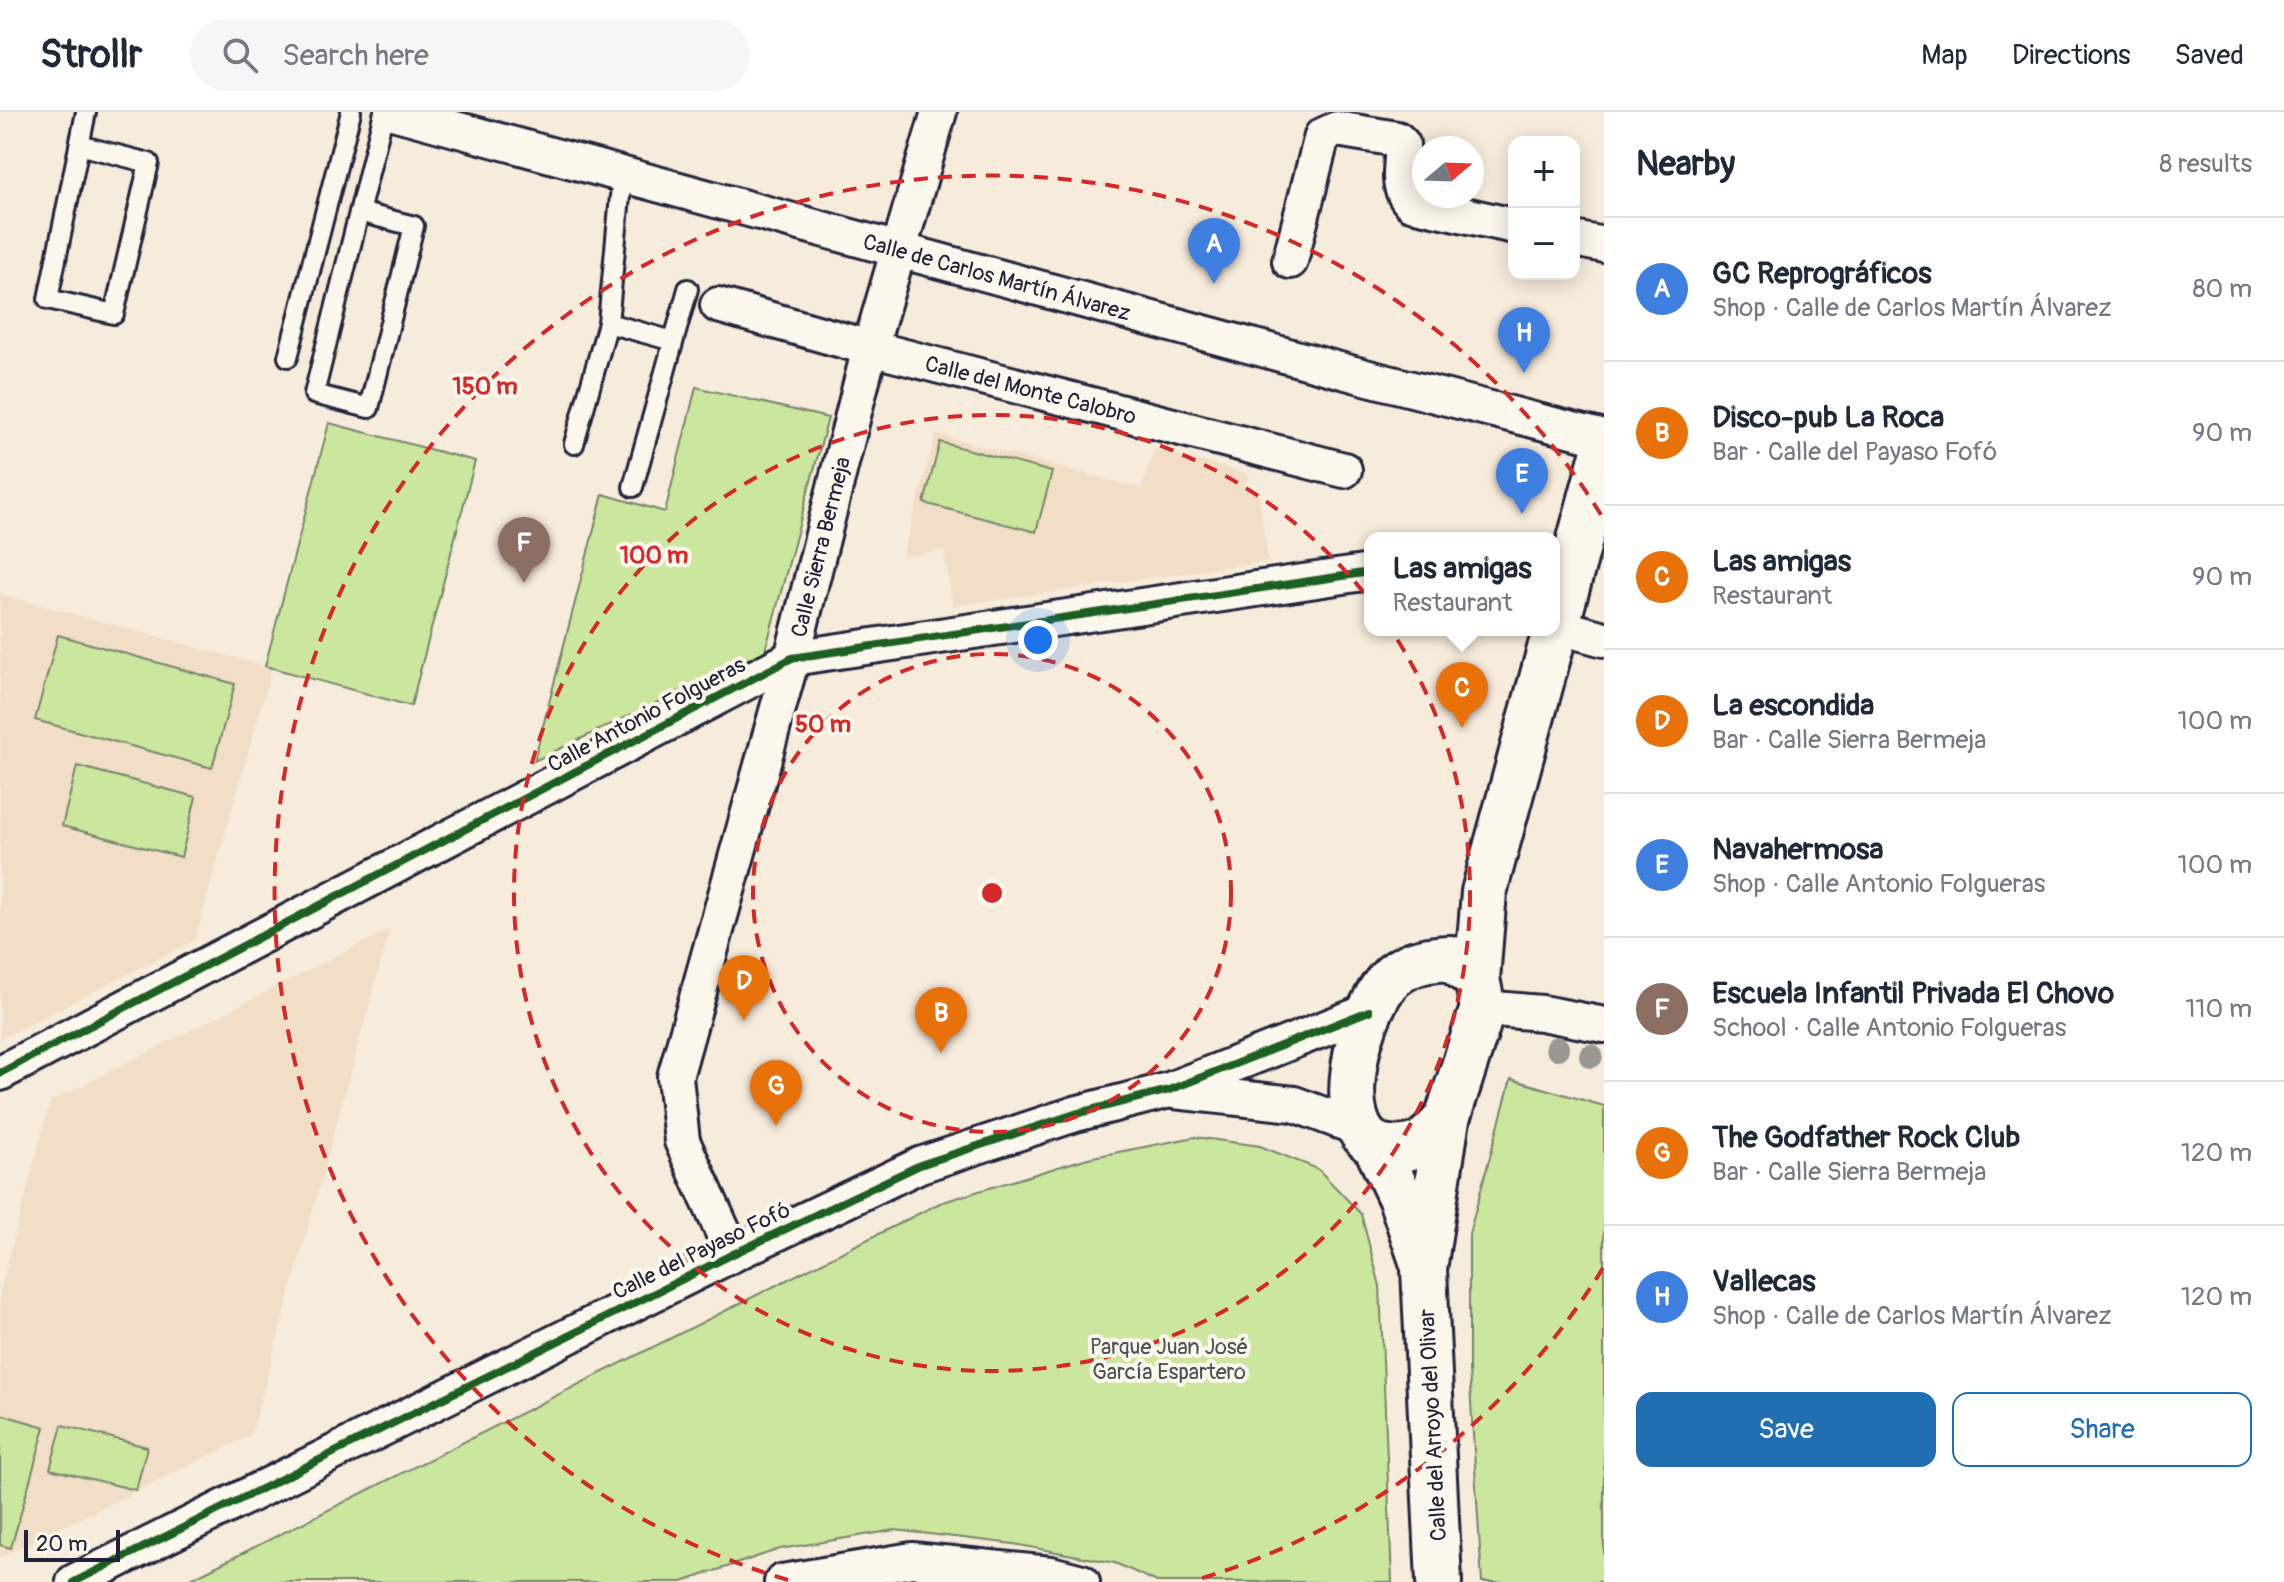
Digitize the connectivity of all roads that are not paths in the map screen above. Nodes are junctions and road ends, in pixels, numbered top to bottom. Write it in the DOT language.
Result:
graph roads {
  1 [pos="86,112"];
  2 [pos="351,112"];
  3 [pos="384,112"];
  4 [pos="393,112"];
  5 [pos="939,112"];
  6 [pos="79,145"];
  7 [pos="622,175"];
  8 [pos="359,212"];
  9 [pos="1508,225"];
  10 [pos="1580,240"];
  11 [pos="1604,245"];
  12 [pos="900,249"];
  13 [pos="1290,261"];
  14 [pos="688,289"];
  15 [pos="718,305"];
  16 [pos="608,323"];
  17 [pos="673,341"];
  18 [pos="870,348"];
  19 [pos="288,357"];
  20 [pos="1604,438"];
  21 [pos="574,444"];
  22 [pos="1604,451"];
  23 [pos="1344,470"];
  24 [pos="633,487"];
  25 [pos="1566,552"];
  26 [pos="1364,573"];
  27 [pos="1560,596"];
  28 [pos="1560,627"];
  29 [pos="1553,636"];
  30 [pos="1604,639"];
  31 [pos="792,658"];
  32 [pos="1484,892"];
  33 [pos="1422,960"];
  34 [pos="1480,994"];
  35 [pos="1369,1011"];
  36 [pos="1604,1025"];
  37 [pos="0,1073"];
  38 [pos="1169,1090"];
  39 [pos="1447,1119"];
  40 [pos="1369,1138"];
  41 [pos="733,1254"];
  42 [pos="1424,1269"];
  43 [pos="916,1571"];
  44 [pos="1062,1579"];
  45 [pos="74,1582"];
  46 [pos="782,1582"];
  47 [pos="1439,1582"];
  1 -- 6 [label="lane"];
  2 -- 19 [label="lane"];
  3 -- 8 [label="lane"];
  4 -- 7 [label="street, Calle de Carlos Martín Álvarez"];
  5 -- 12 [label="street, Calle Sierra Bermeja"];
  6 -- 6 [label="lane"];
  7 -- 12 [label="street, Calle de Carlos Martín Álvarez"];
  7 -- 16 [label="lane"];
  8 -- 8 [label="lane"];
  9 -- 13 [label="street"];
  10 -- 11 [label="street"];
  12 -- 18 [label="street, Calle Sierra Bermeja"];
  12 -- 20 [label="street, Calle de Carlos Martín Álvarez"];
  14 -- 17 [label="lane"];
  15 -- 18 [label="street, Calle del Monte Calobro"];
  16 -- 17 [label="lane"];
  16 -- 21 [label="lane"];
  17 -- 24 [label="lane"];
  18 -- 23 [label="street, Calle del Monte Calobro"];
  18 -- 31 [label="street, Calle Sierra Bermeja"];
  22 -- 25 [label="street"];
  25 -- 27 [label="street"];
  26 -- 31 [label="street, Calle Antonio Folgueras"];
  28 -- 30 [label="street"];
  29 -- 32 [label="street"];
  31 -- 37 [label="street, Calle Antonio Folgueras"];
  31 -- 41 [label="street, Calle Sierra Bermeja"];
  32 -- 33 [label="street"];
  32 -- 34 [label="street"];
  33 -- 34 [label="street"];
  33 -- 35 [label="street, Calle del Arroyo del Olivar"];
  34 -- 36 [label="street"];
  34 -- 39 [label="street, Calle del Arroyo del Olivar"];
  35 -- 38 [label="street, Calle del Payaso Fofó"];
  35 -- 40 [label="street, Calle del Arroyo del Olivar"];
  38 -- 40 [label="street, Calle del Payaso Fofó"];
  38 -- 41 [label="street, Calle del Payaso Fofó"];
  39 -- 40 [label="street"];
  39 -- 42 [label="street, Calle del Arroyo del Olivar"];
  40 -- 42 [label="street, Calle del Arroyo del Olivar"];
  41 -- 45 [label="street, Calle del Payaso Fofó"];
  42 -- 47 [label="street, Calle del Arroyo del Olivar"];
  43 -- 44 [label="street"];
  43 -- 46 [label="street"];
}
